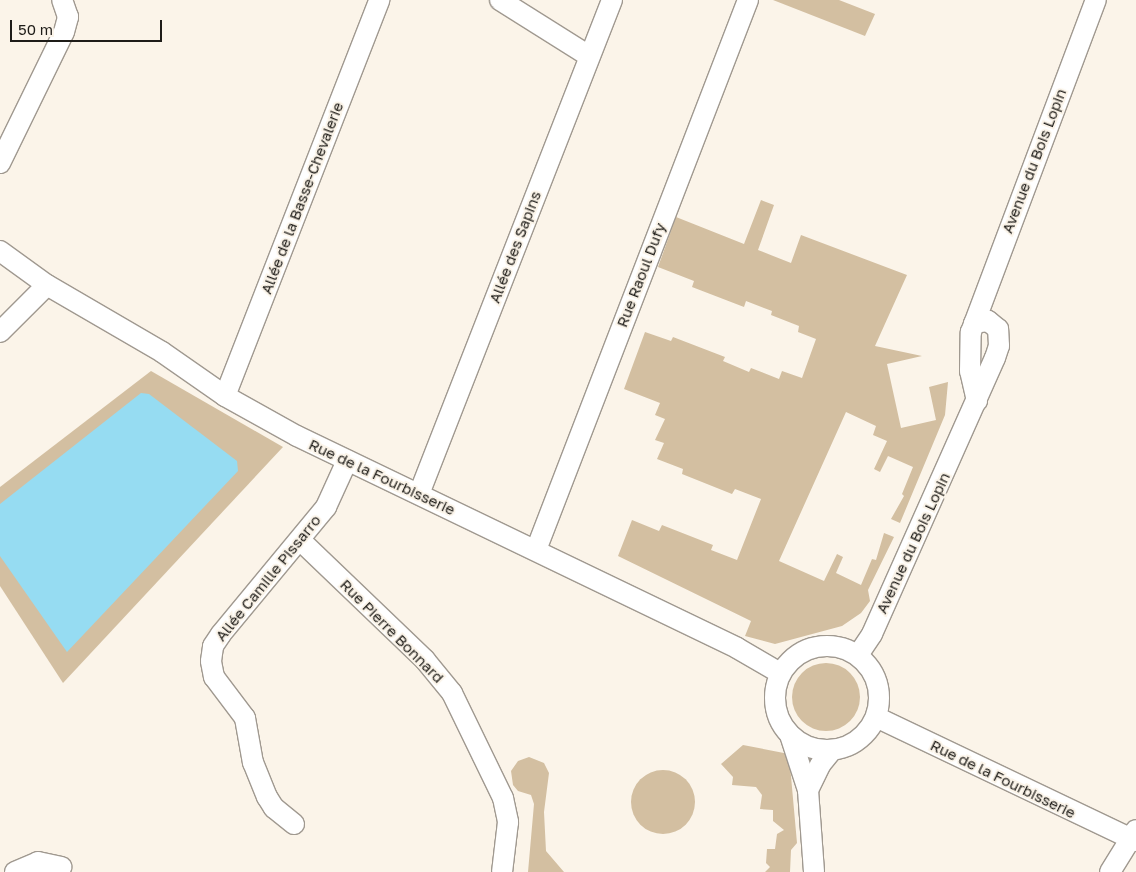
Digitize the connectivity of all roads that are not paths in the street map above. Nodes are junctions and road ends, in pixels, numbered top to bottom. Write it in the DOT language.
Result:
graph roads {
  1 [pos="62,0"];
  2 [pos="378,0"];
  3 [pos="500,0"];
  4 [pos="612,0"];
  5 [pos="748,0"];
  6 [pos="1096,0"];
  7 [pos="589,56"];
  8 [pos="0,163"];
  9 [pos="0,251"];
  10 [pos="47,285"];
  11 [pos="974,323"];
  12 [pos="0,332"];
  13 [pos="225,396"];
  14 [pos="977,401"];
  15 [pos="347,461"];
  16 [pos="419,494"];
  17 [pos="300,541"];
  18 [pos="536,550"];
  19 [pos="858,656"];
  20 [pos="780,673"];
  21 [pos="876,717"];
  22 [pos="790,735"];
  23 [pos="832,750"];
  24 [pos="808,790"];
  25 [pos="294,824"];
  26 [pos="1134,837"];
  27 [pos="61,867"];
  28 [pos="15,872"];
  29 [pos="502,872"];
  30 [pos="814,872"];
  31 [pos="1110,872"];
  1 -- 8 [label="street"];
  2 -- 13 [label="street, Allée de la Basse-Chevalerie"];
  3 -- 7 [label="street"];
  4 -- 7 [label="street, Allée des Sapins"];
  5 -- 18 [label="street, Rue Raoul Dufy"];
  6 -- 11 [label="street, Avenue du Bois Lopin"];
  7 -- 16 [label="street, Allée des Sapins"];
  9 -- 10 [label="street, Rue de la Fourbisserie"];
  10 -- 12 [label="street"];
  10 -- 13 [label="street, Rue de la Fourbisserie"];
  11 -- 14 [label="street, Avenue du Bois Lopin"];
  11 -- 14 [label="street, Avenue du Bois Lopin"];
  13 -- 15 [label="street, Rue de la Fourbisserie"];
  14 -- 19 [label="street, Avenue du Bois Lopin"];
  15 -- 16 [label="street, Rue de la Fourbisserie"];
  15 -- 17 [label="street, Allée Camille Pissarro"];
  16 -- 18 [label="street, Rue de la Fourbisserie"];
  17 -- 25 [label="street, Allée Camille Pissarro"];
  17 -- 29 [label="street, Rue Pierre Bonnard"];
  18 -- 20 [label="street, Rue de la Fourbisserie"];
  19 -- 20 [label="street"];
  19 -- 21 [label="street"];
  20 -- 22 [label="street"];
  21 -- 23 [label="street"];
  21 -- 26 [label="street, Rue de la Fourbisserie"];
  22 -- 23 [label="street"];
  22 -- 24 [label="street"];
  23 -- 24 [label="street"];
  24 -- 30 [label="street"];
  26 -- 31 [label="street"];
  27 -- 28 [label="street"];
}
